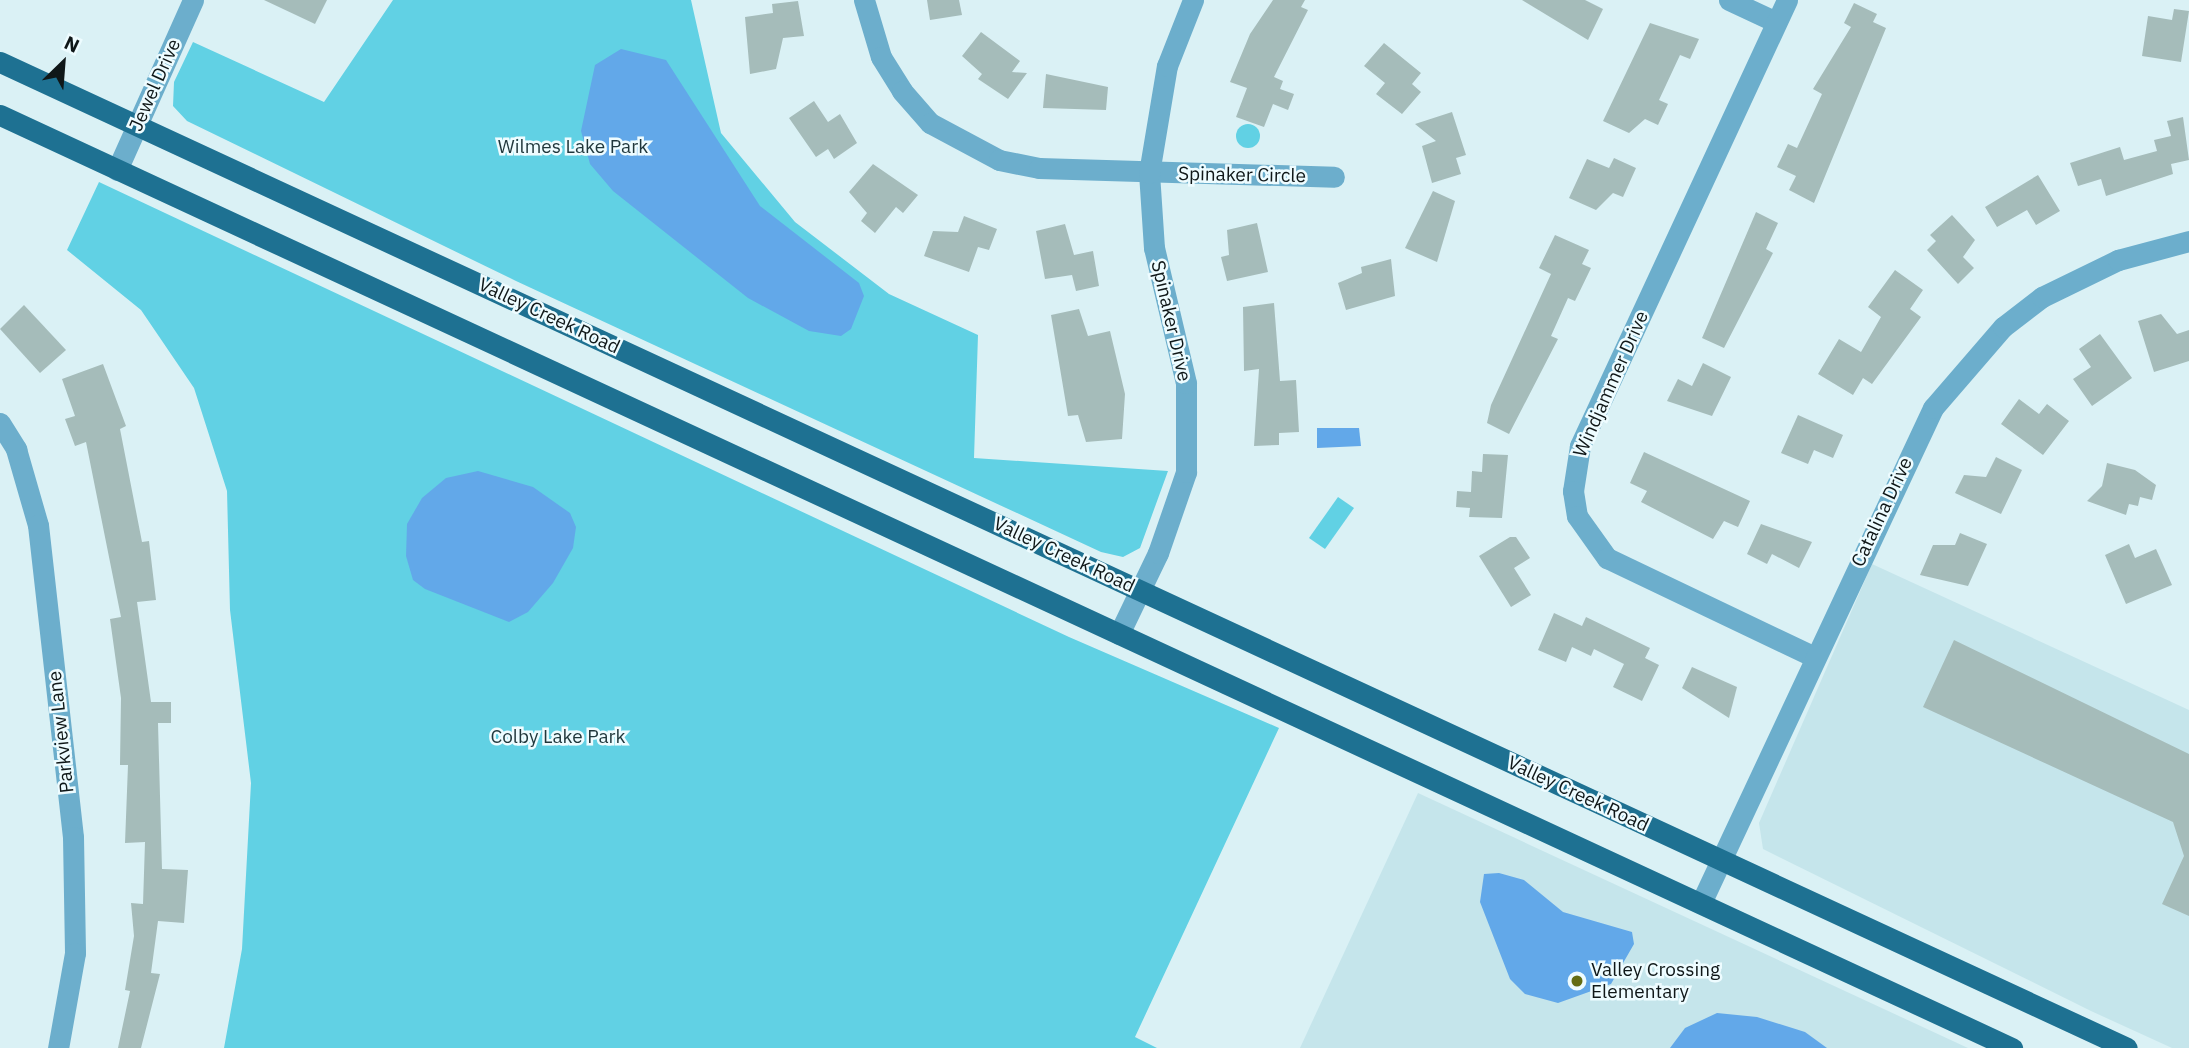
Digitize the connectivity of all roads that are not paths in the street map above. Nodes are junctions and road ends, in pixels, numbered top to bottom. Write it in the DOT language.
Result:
graph roads {
  1 [pos="194,0"];
  2 [pos="864,0"];
  3 [pos="1193,0"];
  4 [pos="1729,0"];
  5 [pos="1787,0"];
  6 [pos="1776,22"];
  7 [pos="0,62"];
  8 [pos="0,116"];
  9 [pos="137,125"];
  10 [pos="117,170"];
  11 [pos="1149,173"];
  12 [pos="1334,177"];
  13 [pos="2189,241"];
  14 [pos="0,423"];
  15 [pos="1140,591"];
  16 [pos="1119,634"];
  17 [pos="1815,657"];
  18 [pos="1721,860"];
  19 [pos="1701,903"];
  20 [pos="58,1048"];
  21 [pos="2012,1048"];
  22 [pos="2127,1048"];
  1 -- 9 [label="street, Jewel Drive"];
  2 -- 11 [label="street, Spinaker Circle"];
  3 -- 11 [label="street, Spinaker Drive"];
  4 -- 6 [label="street"];
  5 -- 6 [label="street, Windjammer Drive"];
  6 -- 17 [label="street, Windjammer Drive"];
  7 -- 9 [label="main road, Valley Creek Road"];
  8 -- 10 [label="main road"];
  9 -- 10 [label="street, Jewel Drive"];
  9 -- 15 [label="main road, Valley Creek Road"];
  10 -- 16 [label="main road"];
  11 -- 12 [label="street, Spinaker Circle"];
  11 -- 15 [label="street, Spinaker Drive"];
  13 -- 17 [label="street, Catalina Drive"];
  14 -- 20 [label="street, Parkview Lane"];
  15 -- 16 [label="street, Spinaker Drive"];
  15 -- 18 [label="main road, Valley Creek Road"];
  16 -- 19 [label="main road"];
  17 -- 18 [label="street, Catalina Drive"];
  18 -- 19 [label="street, Catalina Drive"];
  18 -- 22 [label="main road, Valley Creek Road"];
  19 -- 21 [label="main road"];
}
